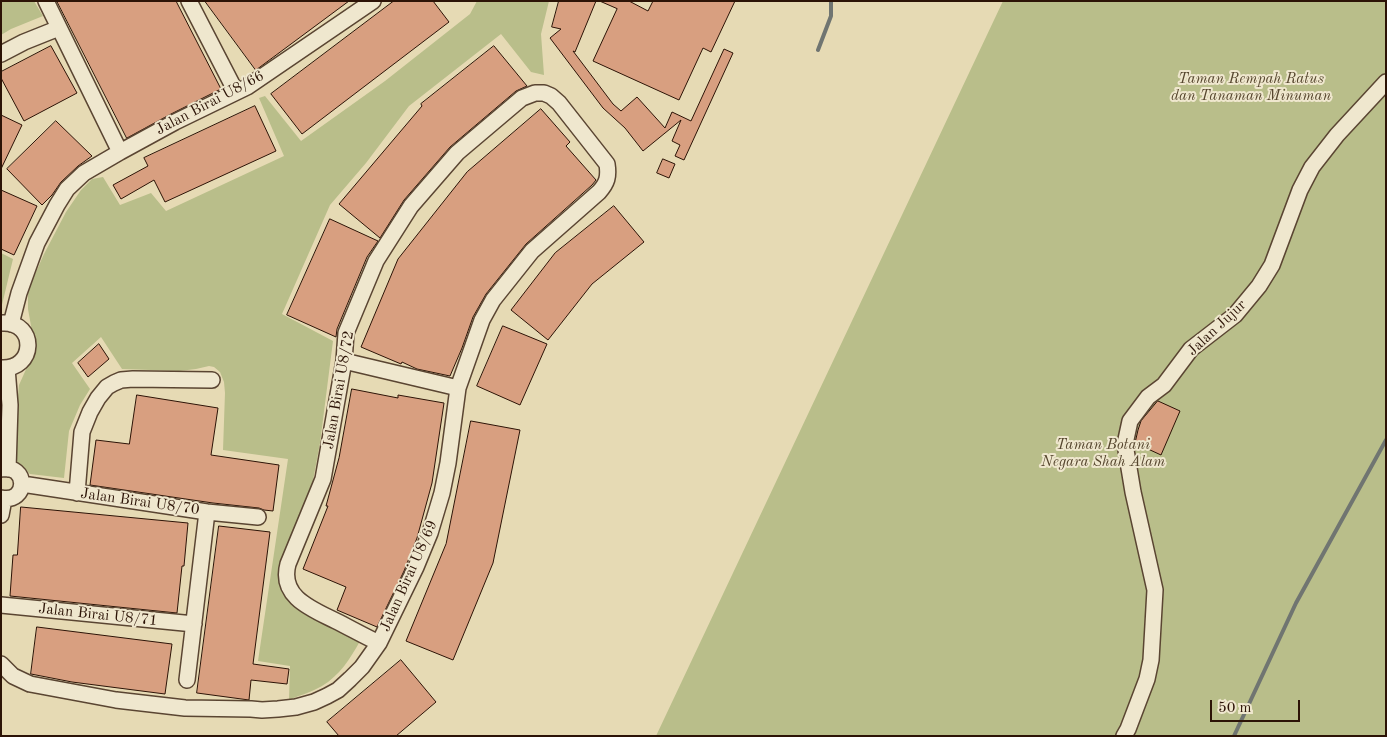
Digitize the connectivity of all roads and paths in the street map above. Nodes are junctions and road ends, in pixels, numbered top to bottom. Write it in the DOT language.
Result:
graph roads {
  1 [pos="46,1"];
  2 [pos="189,1"];
  3 [pos="373,1"];
  4 [pos="59,28"];
  5 [pos="1,54"];
  6 [pos="1386,82"];
  7 [pos="236,92"];
  8 [pos="582,132"];
  9 [pos="120,152"];
  10 [pos="6,324"];
  11 [pos="344,361"];
  12 [pos="4,368"];
  13 [pos="212,380"];
  14 [pos="458,388"];
  15 [pos="5,469"];
  16 [pos="22,484"];
  17 [pos="77,493"];
  18 [pos="2,498"];
  19 [pos="207,512"];
  20 [pos="1,514"];
  21 [pos="258,517"];
  22 [pos="1,605"];
  23 [pos="194,624"];
  24 [pos="378,643"];
  25 [pos="1,664"];
  26 [pos="187,680"];
  27 [pos="1124,736"];
  1 -- 4 [label="street"];
  2 -- 7 [label="street"];
  3 -- 7 [label="street, Jalan Birai U8/66"];
  4 -- 5 [label="street"];
  4 -- 9 [label="street"];
  6 -- 27 [label="street, Jalan Jujur"];
  7 -- 9 [label="street, Jalan Birai U8/66"];
  8 -- 11 [label="street, Jalan Birai U8/72"];
  8 -- 14 [label="street, Jalan Birai U8/69"];
  9 -- 10 [label="street, Jalan Birai U8/66"];
  10 -- 12 [label="street"];
  11 -- 14 [label="street"];
  11 -- 24 [label="street, Jalan Birai U8/72"];
  12 -- 15 [label="street"];
  13 -- 17 [label="street"];
  14 -- 24 [label="street, Jalan Birai U8/69"];
  15 -- 16 [label="street"];
  16 -- 17 [label="street, Jalan Birai U8/70"];
  16 -- 18 [label="street"];
  17 -- 19 [label="street, Jalan Birai U8/70"];
  18 -- 20 [label="street"];
  19 -- 21 [label="street, Jalan Birai U8/70"];
  19 -- 23 [label="street"];
  22 -- 23 [label="street, Jalan Birai U8/71"];
  23 -- 26 [label="street"];
  24 -- 25 [label="street, Jalan Birai U8/69"];
}
